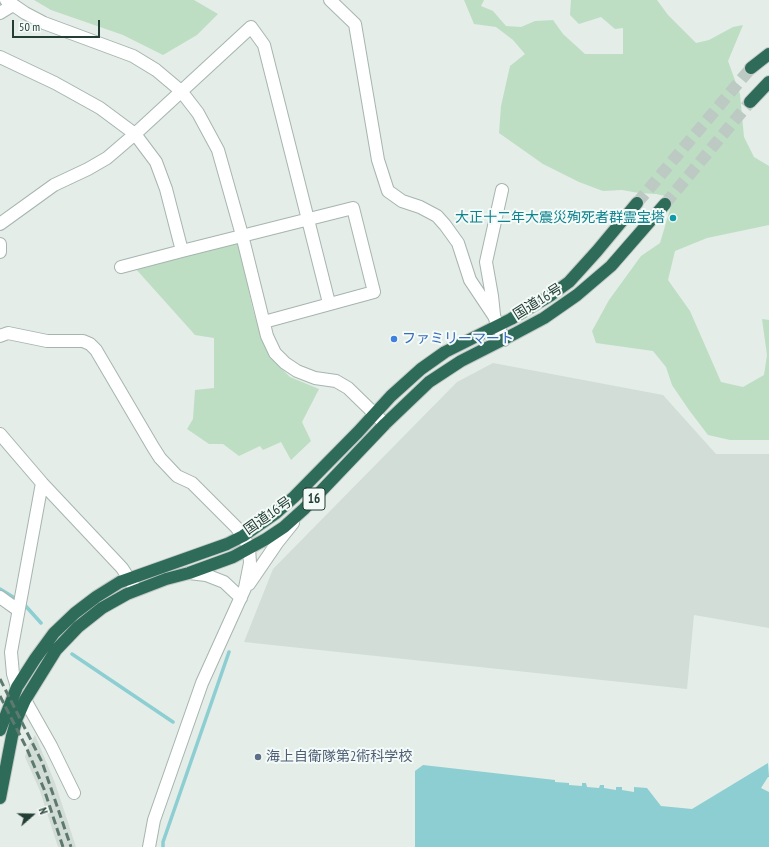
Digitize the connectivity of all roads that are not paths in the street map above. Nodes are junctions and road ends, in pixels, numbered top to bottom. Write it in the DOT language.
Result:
graph roads {
  1 [pos="330,0"];
  2 [pos="10,3"];
  3 [pos="0,13"];
  4 [pos="769,54"];
  5 [pos="0,57"];
  6 [pos="751,68"];
  7 [pos="769,82"];
  8 [pos="181,91"];
  9 [pos="750,102"];
  10 [pos="135,134"];
  11 [pos="502,190"];
  12 [pos="638,203"];
  13 [pos="665,204"];
  14 [pos="308,220"];
  15 [pos="0,224"];
  16 [pos="242,235"];
  17 [pos="606,241"];
  18 [pos="0,244"];
  19 [pos="182,251"];
  20 [pos="0,252"];
  21 [pos="620,254"];
  22 [pos="121,267"];
  23 [pos="329,303"];
  24 [pos="496,321"];
  25 [pos="264,322"];
  26 [pos="0,336"];
  27 [pos="504,340"];
  28 [pos="375,414"];
  29 [pos="385,424"];
  30 [pos="0,434"];
  31 [pos="42,483"];
  32 [pos="304,509"];
  33 [pos="243,536"];
  34 [pos="249,548"];
  35 [pos="189,573"];
  36 [pos="128,579"];
  37 [pos="136,590"];
  38 [pos="243,593"];
  39 [pos="0,597"];
  40 [pos="18,610"];
  41 [pos="17,687"];
  42 [pos="25,700"];
  43 [pos="0,730"];
  44 [pos="74,793"];
  45 [pos="0,798"];
  46 [pos="149,847"];
  1 -- 24 [label="street"];
  2 -- 3 [label="street"];
  2 -- 8 [label="street"];
  4 -- 6 [label="highway"];
  5 -- 10 [label="street"];
  7 -- 9 [label="highway"];
  8 -- 10 [label="street"];
  8 -- 14 [label="street"];
  8 -- 16 [label="street"];
  10 -- 15 [label="street"];
  10 -- 19 [label="street"];
  11 -- 24 [label="street"];
  12 -- 17 [label="highway, 国道16号 / 16"];
  13 -- 21 [label="highway, 国道16号 / 16"];
  14 -- 16 [label="street"];
  14 -- 23 [label="street"];
  14 -- 23 [label="street"];
  16 -- 19 [label="street"];
  16 -- 25 [label="street"];
  17 -- 21 [label="highway"];
  17 -- 24 [label="highway, 国道16号 / 16"];
  18 -- 20 [label="street"];
  19 -- 22 [label="street"];
  21 -- 27 [label="highway, 国道16号 / 16"];
  23 -- 25 [label="street"];
  24 -- 27 [label="street"];
  24 -- 28 [label="highway, 国道16号 / 16"];
  25 -- 28 [label="street"];
  26 -- 33 [label="street"];
  27 -- 29 [label="highway, 国道16号 / 16"];
  28 -- 29 [label="street"];
  28 -- 33 [label="highway, 国道16号 / 16"];
  29 -- 32 [label="highway, 国道16号 / 16"];
  30 -- 31 [label="street"];
  31 -- 36 [label="street"];
  31 -- 40 [label="street"];
  32 -- 34 [label="highway, 国道16号 / 16"];
  32 -- 38 [label="street"];
  33 -- 34 [label="street"];
  33 -- 36 [label="highway, 国道16号 / 16"];
  34 -- 35 [label="highway, 国道16号 / 16"];
  34 -- 38 [label="street"];
  35 -- 37 [label="highway, 国道16号 / 16"];
  35 -- 38 [label="street"];
  36 -- 37 [label="street"];
  36 -- 41 [label="highway, 国道16号 / 16"];
  37 -- 42 [label="highway, 国道16号 / 16"];
  38 -- 46 [label="street"];
  39 -- 40 [label="street"];
  40 -- 41 [label="street"];
  41 -- 43 [label="highway, 国道16号 / 16"];
  42 -- 44 [label="street"];
  42 -- 45 [label="highway, 国道16号 / 16"];
}
